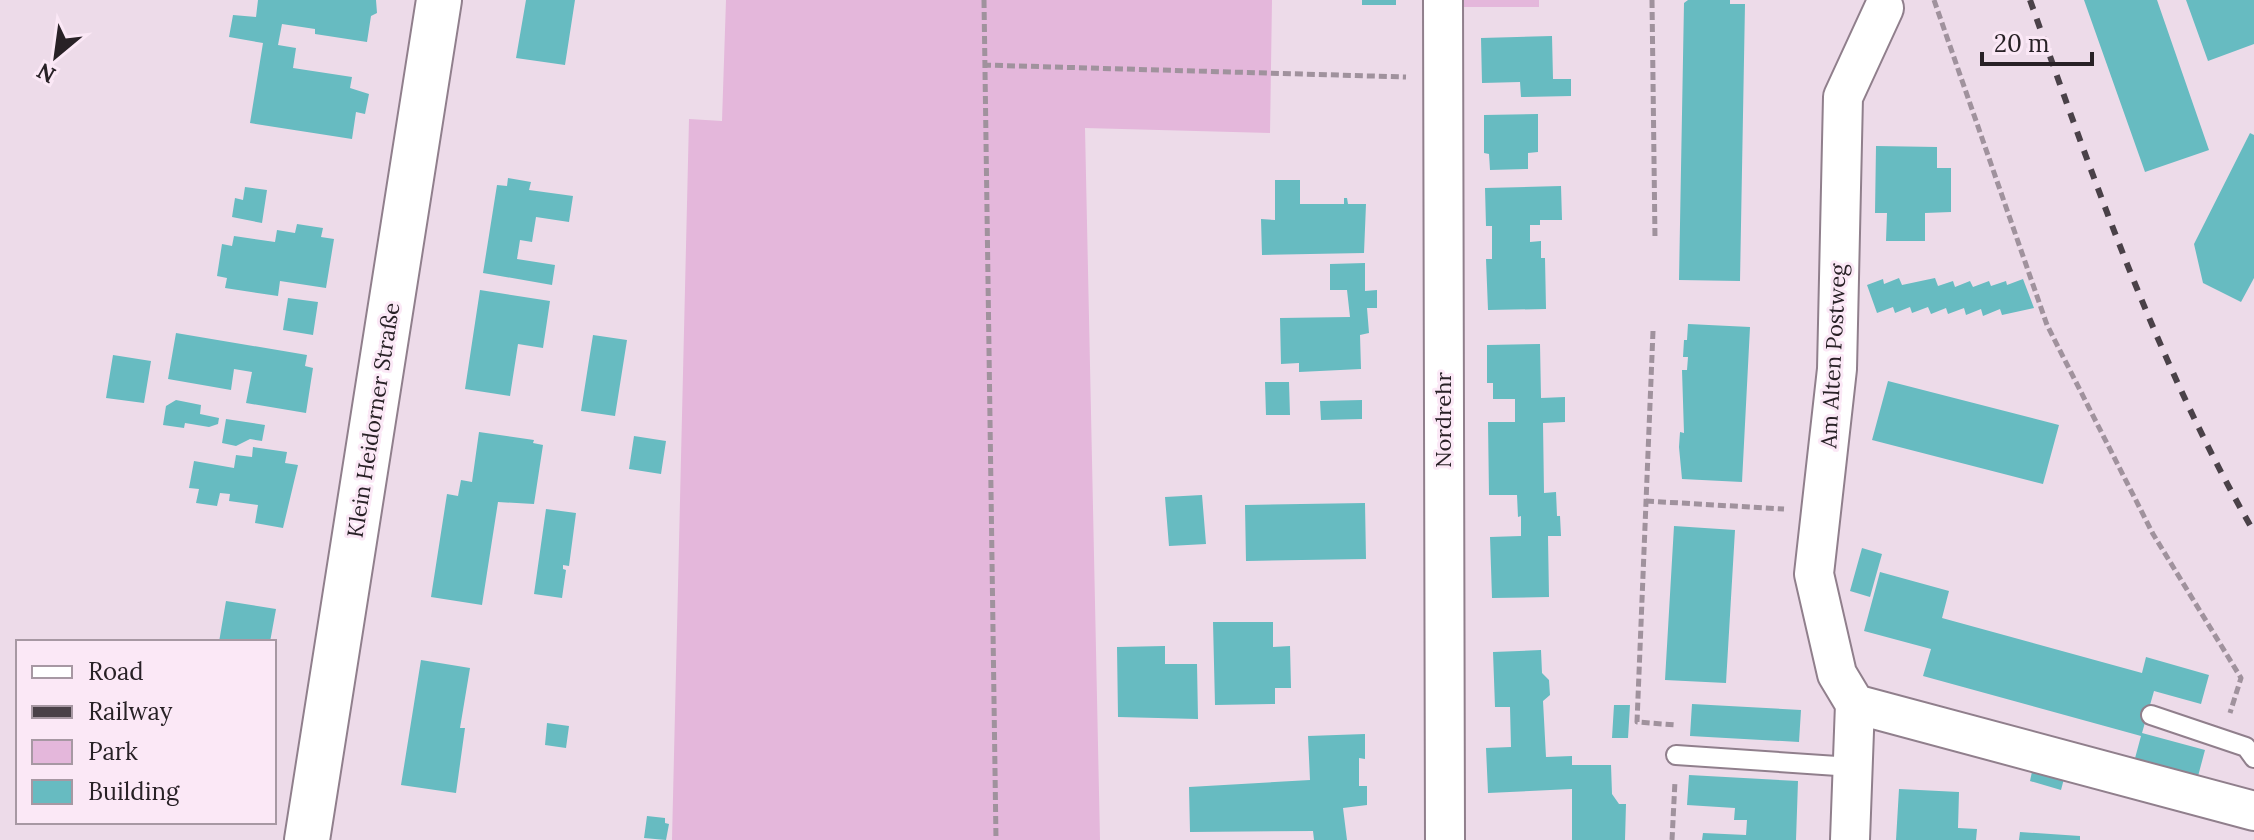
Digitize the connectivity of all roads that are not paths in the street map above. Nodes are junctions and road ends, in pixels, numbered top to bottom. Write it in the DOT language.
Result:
graph roads {
  1 [pos="439,0"];
  2 [pos="1443,0"];
  3 [pos="1874,4"];
  4 [pos="1855,704"];
  5 [pos="2151,715"];
  6 [pos="1676,755"];
  7 [pos="2254,758"];
  8 [pos="1852,767"];
  9 [pos="2254,811"];
  10 [pos="307,840"];
  11 [pos="1445,840"];
  12 [pos="1850,840"];
  1 -- 10 [label="street, Klein Heidorner Straße"];
  2 -- 11 [label="street, Nordrehr"];
  3 -- 4 [label="street, Am Alten Postweg"];
  4 -- 8 [label="street"];
  4 -- 9 [label="street"];
  5 -- 7 [label="lane"];
  6 -- 8 [label="lane"];
  8 -- 12 [label="street"];
}
